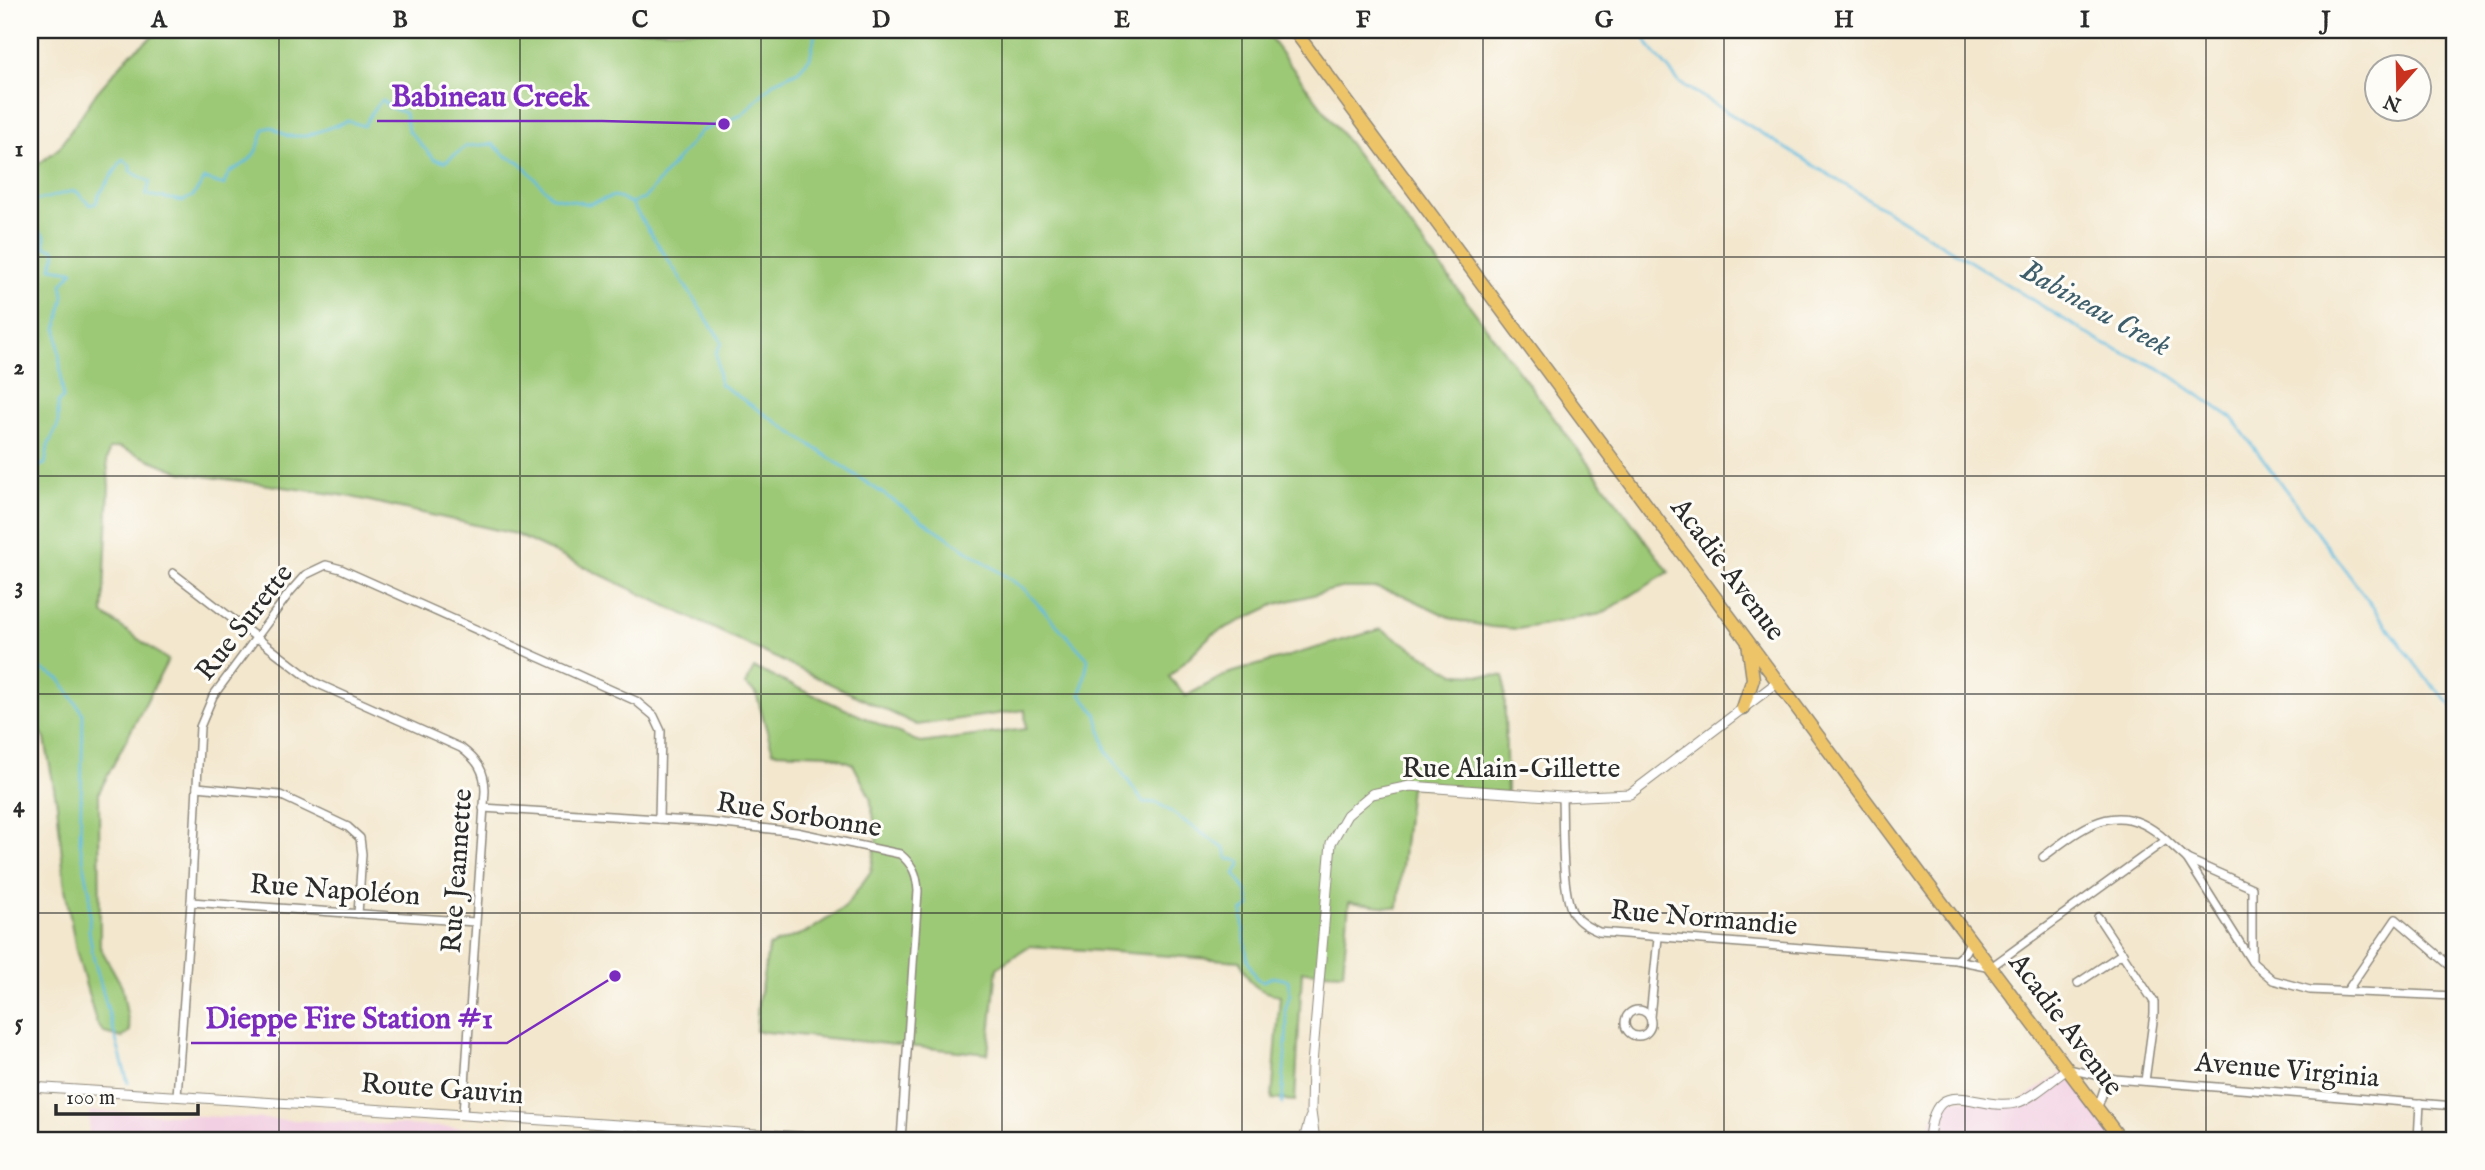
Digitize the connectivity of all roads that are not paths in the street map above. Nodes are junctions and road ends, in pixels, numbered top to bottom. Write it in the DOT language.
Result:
graph roads {
  1 [pos="1294,30"];
  2 [pos="173,573"];
  3 [pos="256,638"];
  4 [pos="1748,639"];
  5 [pos="1779,681"];
  6 [pos="1743,708"];
  7 [pos="197,787"];
  8 [pos="1562,797"];
  9 [pos="483,808"];
  10 [pos="659,820"];
  11 [pos="2165,840"];
  12 [pos="2043,857"];
  13 [pos="2187,859"];
  14 [pos="191,902"];
  15 [pos="358,914"];
  16 [pos="2098,917"];
  17 [pos="475,922"];
  18 [pos="1658,938"];
  19 [pos="1971,939"];
  20 [pos="2123,953"];
  21 [pos="1956,960"];
  22 [pos="2252,962"];
  23 [pos="1991,967"];
  24 [pos="2455,970"];
  25 [pos="2078,983"];
  26 [pos="2347,991"];
  27 [pos="2455,996"];
  28 [pos="1650,1017"];
  29 [pos="2067,1069"];
  30 [pos="2115,1079"];
  31 [pos="2145,1081"];
  32 [pos="30,1087"];
  33 [pos="177,1096"];
  34 [pos="2420,1103"];
  35 [pos="2455,1106"];
  36 [pos="2097,1109"];
  37 [pos="1311,1112"];
  38 [pos="463,1114"];
  39 [pos="760,1136"];
  40 [pos="851,1140"];
  41 [pos="901,1140"];
  42 [pos="1304,1140"];
  43 [pos="1315,1140"];
  44 [pos="1929,1140"];
  45 [pos="2121,1140"];
  46 [pos="2418,1140"];
  1 -- 4 [label="main road, Acadie Avenue"];
  2 -- 3 [label="street, Rue Jeannette"];
  3 -- 7 [label="street, Rue Surette"];
  3 -- 9 [label="street, Rue Jeannette"];
  3 -- 10 [label="street, Rue Surette"];
  4 -- 5 [label="main road, Acadie Avenue"];
  4 -- 6 [label="main road"];
  5 -- 6 [label="street, Rue Alain-Gillette"];
  5 -- 19 [label="main road, Acadie Avenue"];
  6 -- 8 [label="street, Rue Alain-Gillette"];
  7 -- 14 [label="street, Rue Surette"];
  7 -- 15 [label="street"];
  8 -- 18 [label="street, Rue Normandie"];
  8 -- 37 [label="street, Rue Alain-Gillette"];
  9 -- 10 [label="street, Rue Sorbonne"];
  9 -- 17 [label="street, Rue Jeannette"];
  10 -- 41 [label="street, Rue Sorbonne"];
  11 -- 12 [label="street"];
  11 -- 13 [label="street"];
  11 -- 23 [label="street"];
  13 -- 22 [label="street"];
  13 -- 22 [label="street"];
  14 -- 15 [label="street, Rue Napoléon"];
  14 -- 33 [label="street, Rue Surette"];
  15 -- 17 [label="street, Rue Napoléon"];
  16 -- 20 [label="street"];
  17 -- 38 [label="street, Rue Jeannette"];
  18 -- 21 [label="street, Rue Normandie"];
  18 -- 28 [label="street"];
  19 -- 21 [label="street"];
  19 -- 23 [label="main road, Acadie Avenue"];
  20 -- 25 [label="street"];
  20 -- 31 [label="street"];
  21 -- 23 [label="street, Rue Normandie"];
  22 -- 26 [label="street"];
  23 -- 29 [label="main road, Acadie Avenue"];
  24 -- 26 [label="street"];
  26 -- 27 [label="street"];
  29 -- 30 [label="street, Avenue Virginia"];
  29 -- 36 [label="main road, Acadie Avenue"];
  29 -- 44 [label="street"];
  30 -- 31 [label="street, Avenue Virginia"];
  30 -- 36 [label="street"];
  31 -- 34 [label="street, Avenue Virginia"];
  32 -- 33 [label="street, Route Gauvin"];
  33 -- 38 [label="street, Route Gauvin"];
  34 -- 35 [label="street, Avenue Virginia"];
  34 -- 46 [label="street"];
  36 -- 45 [label="main road, Acadie Avenue"];
  37 -- 42 [label="street, Rue Alain-Gillette"];
  37 -- 43 [label="street, Rue Alain-Gillette"];
  38 -- 39 [label="street, Route Gauvin"];
  39 -- 40 [label="street, Route Gauvin"];
}
